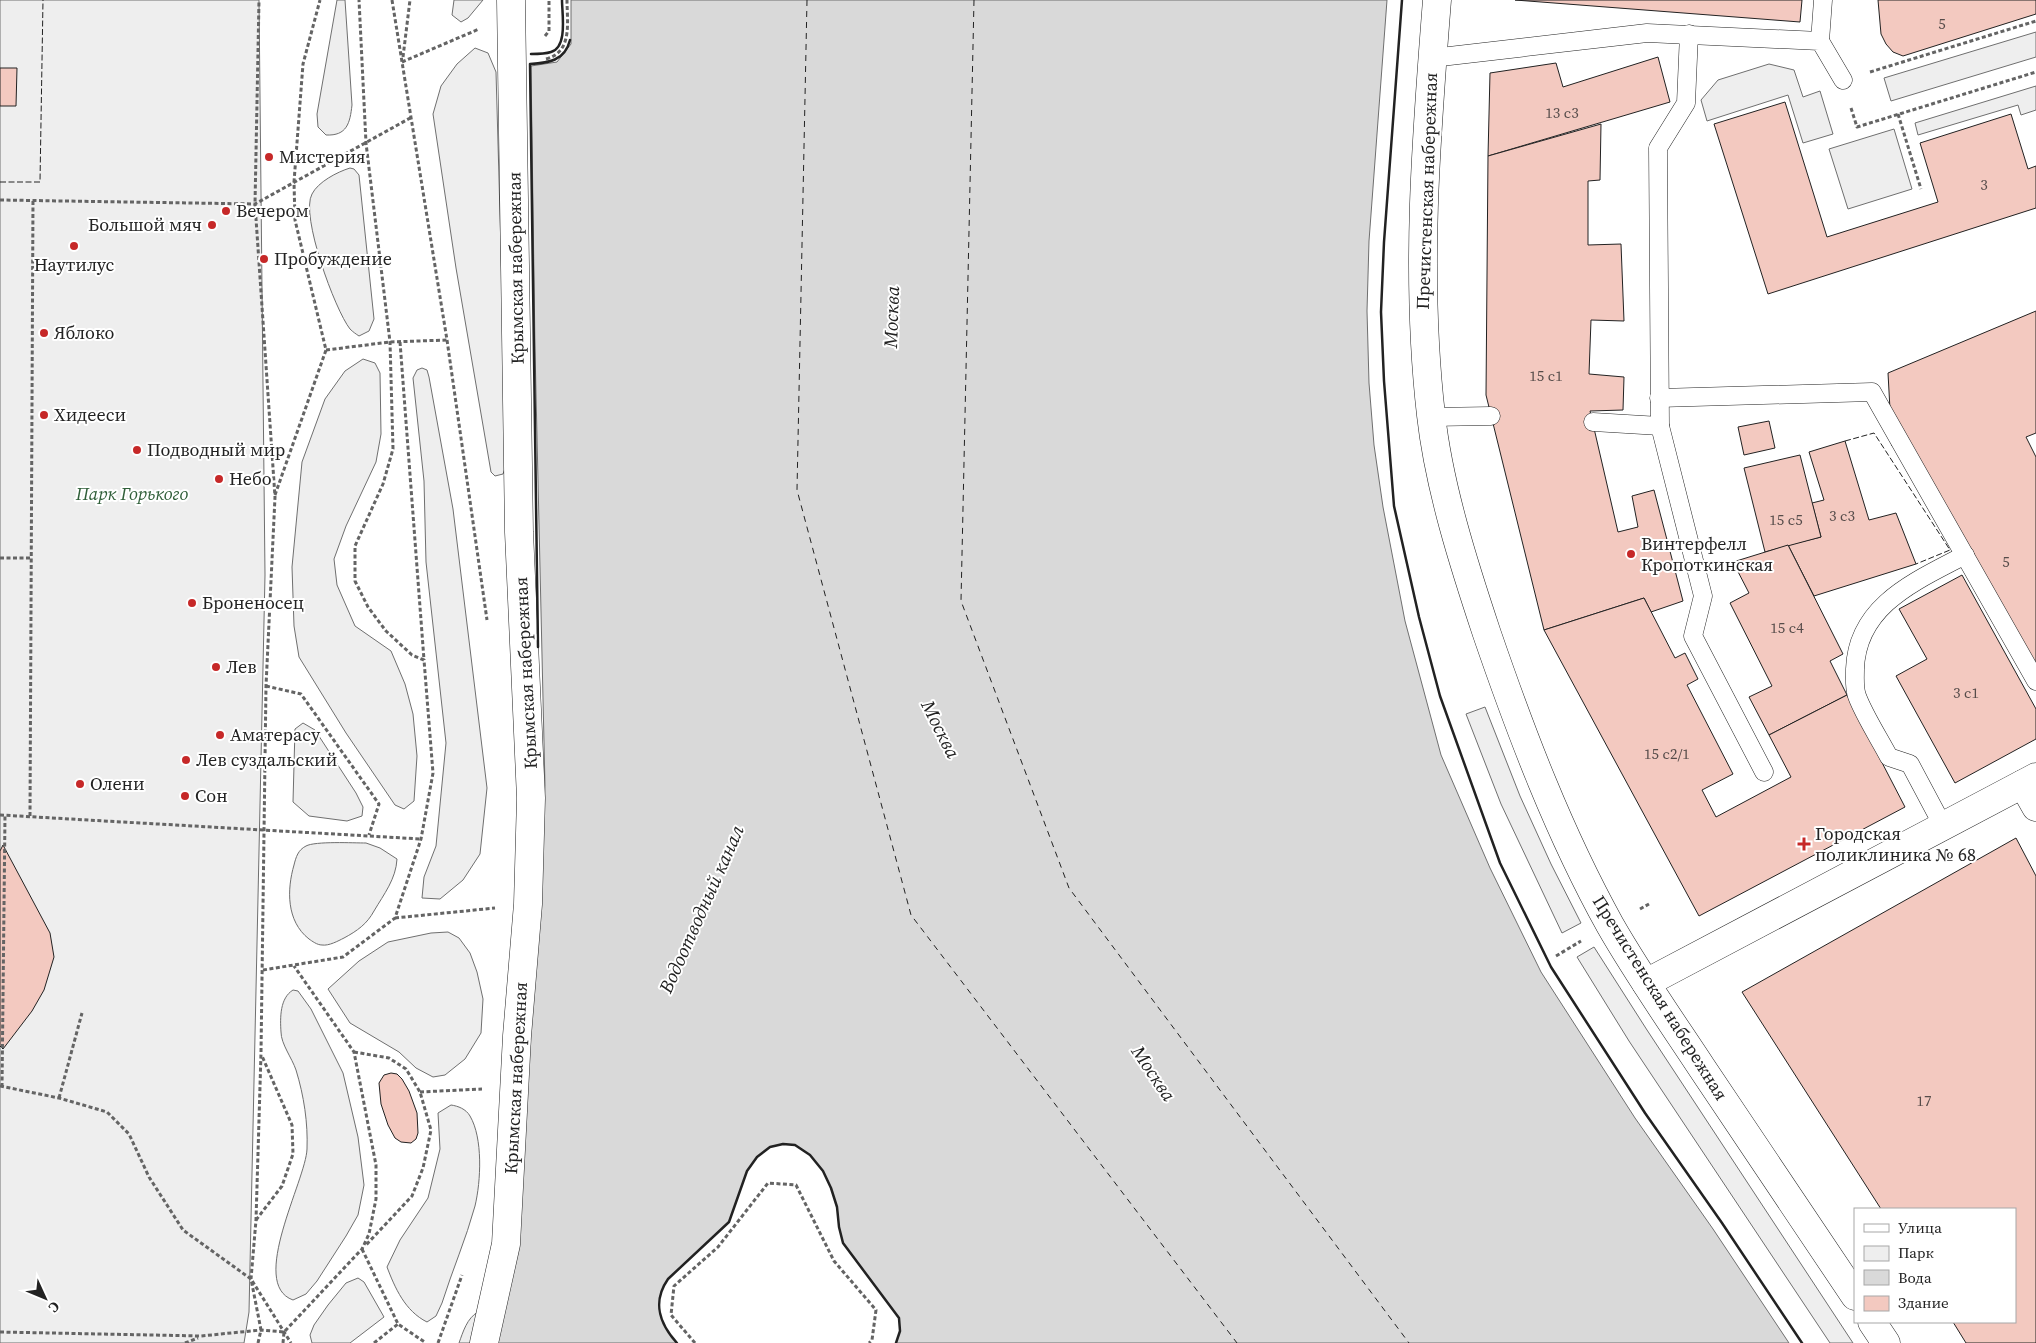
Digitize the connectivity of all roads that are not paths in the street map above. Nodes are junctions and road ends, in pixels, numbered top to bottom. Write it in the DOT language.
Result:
graph roads {
  1 [pos="1437,0"];
  2 [pos="1823,0"];
  3 [pos="511,8"];
  4 [pos="1689,34"];
  5 [pos="1820,41"];
  6 [pos="1432,58"];
  7 [pos="1843,80"];
  8 [pos="1659,398"];
  9 [pos="1491,416"];
  10 [pos="1431,417"];
  11 [pos="1593,422"];
  12 [pos="1660,426"];
  13 [pos="1964,555"];
  14 [pos="2036,681"];
  15 [pos="1764,772"];
  16 [pos="2032,789"];
  17 [pos="1943,826"];
  18 [pos="1646,983"];
  19 [pos="1854,1295"];
  20 [pos="1873,1323"];
  21 [pos="484,1343"];
  22 [pos="1886,1343"];
  1 -- 6 [label="street, Пречистенская набережная"];
  2 -- 5 [label="lane"];
  3 -- 21 [label="street, Крымская набережная"];
  4 -- 5 [label="lane"];
  4 -- 6 [label="lane"];
  4 -- 8 [label="lane"];
  5 -- 7 [label="lane"];
  6 -- 10 [label="street, Пречистенская набережная"];
  8 -- 12 [label="lane"];
  8 -- 13 [label="lane"];
  9 -- 10 [label="lane"];
  10 -- 18 [label="street, Пречистенская набережная"];
  11 -- 12 [label="lane"];
  12 -- 15 [label="lane"];
  13 -- 14 [label="lane"];
  13 -- 17 [label="lane"];
  16 -- 17 [label="street"];
  17 -- 18 [label="street"];
  18 -- 19 [label="street, Пречистенская набережная"];
  20 -- 22 [label="street"];
}
